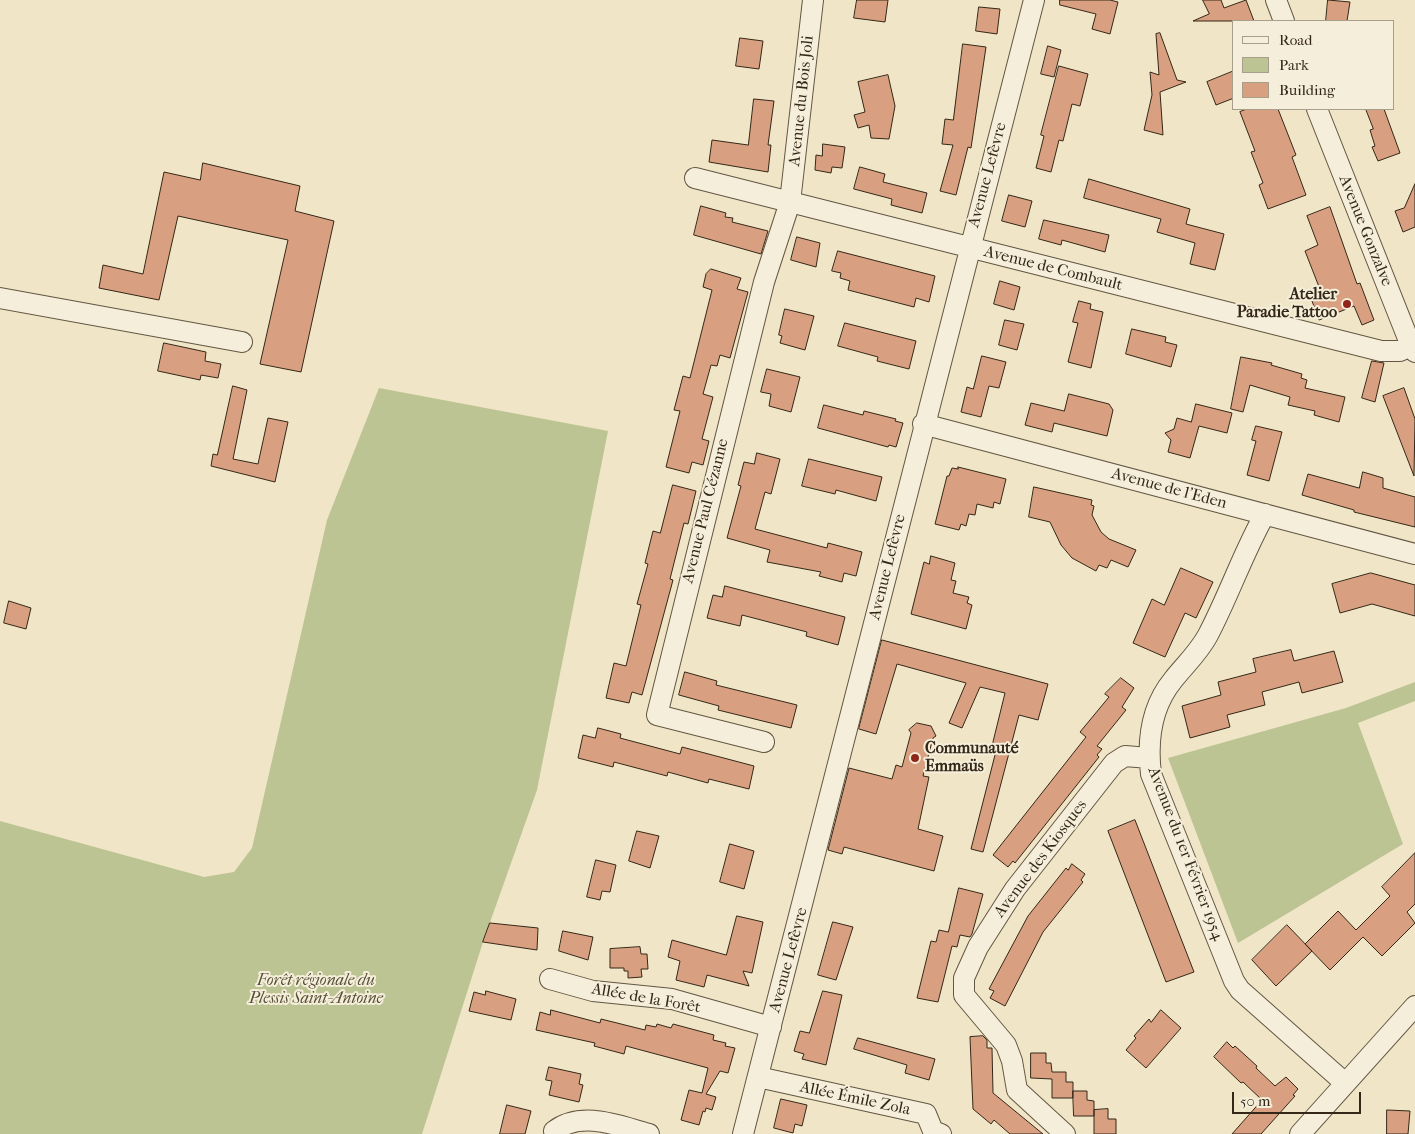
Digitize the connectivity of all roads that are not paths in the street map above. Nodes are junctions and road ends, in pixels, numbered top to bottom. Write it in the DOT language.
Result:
graph roads {
  1 [pos="813,0"];
  2 [pos="1034,0"];
  3 [pos="1276,0"];
  4 [pos="1284,20"];
  5 [pos="1318,110"];
  6 [pos="695,178"];
  7 [pos="790,202"];
  8 [pos="970,247"];
  9 [pos="0,298"];
  10 [pos="242,342"];
  11 [pos="1413,349"];
  12 [pos="923,424"];
  13 [pos="1265,514"];
  14 [pos="1415,554"];
  15 [pos="764,742"];
  16 [pos="1149,758"];
  17 [pos="550,979"];
  18 [pos="1415,1006"];
  19 [pos="771,1027"];
  20 [pos="758,1077"];
  21 [pos="1346,1083"];
  22 [pos="554,1131"];
  23 [pos="649,1134"];
  24 [pos="743,1134"];
  25 [pos="942,1134"];
  26 [pos="1065,1134"];
  27 [pos="1300,1134"];
  1 -- 7 [label="street, Avenue du Bois Joli"];
  2 -- 8 [label="street, Avenue Lefèvre"];
  3 -- 4 [label="street"];
  5 -- 11 [label="street, Avenue Gonzalve"];
  6 -- 7 [label="street, Avenue de Combault"];
  7 -- 8 [label="street, Avenue de Combault"];
  7 -- 15 [label="street, Avenue Paul Cézanne"];
  8 -- 11 [label="street, Avenue de Combault"];
  8 -- 12 [label="street, Avenue Lefèvre"];
  9 -- 10 [label="street"];
  12 -- 13 [label="street, Avenue de l'Eden"];
  12 -- 19 [label="street, Avenue Lefèvre"];
  13 -- 14 [label="street, Avenue de l'Eden"];
  13 -- 16 [label="street, Avenue du 1er Février 1954"];
  16 -- 21 [label="street, Avenue du 1er Février 1954"];
  16 -- 26 [label="street, Avenue des Kiosques"];
  17 -- 19 [label="street, Allée de la Forêt"];
  18 -- 21 [label="street"];
  19 -- 20 [label="street, Avenue Lefèvre"];
  20 -- 24 [label="street, Avenue Lefèvre"];
  20 -- 25 [label="street, Allée Émile Zola"];
  21 -- 27 [label="street"];
  22 -- 23 [label="street"];
}
